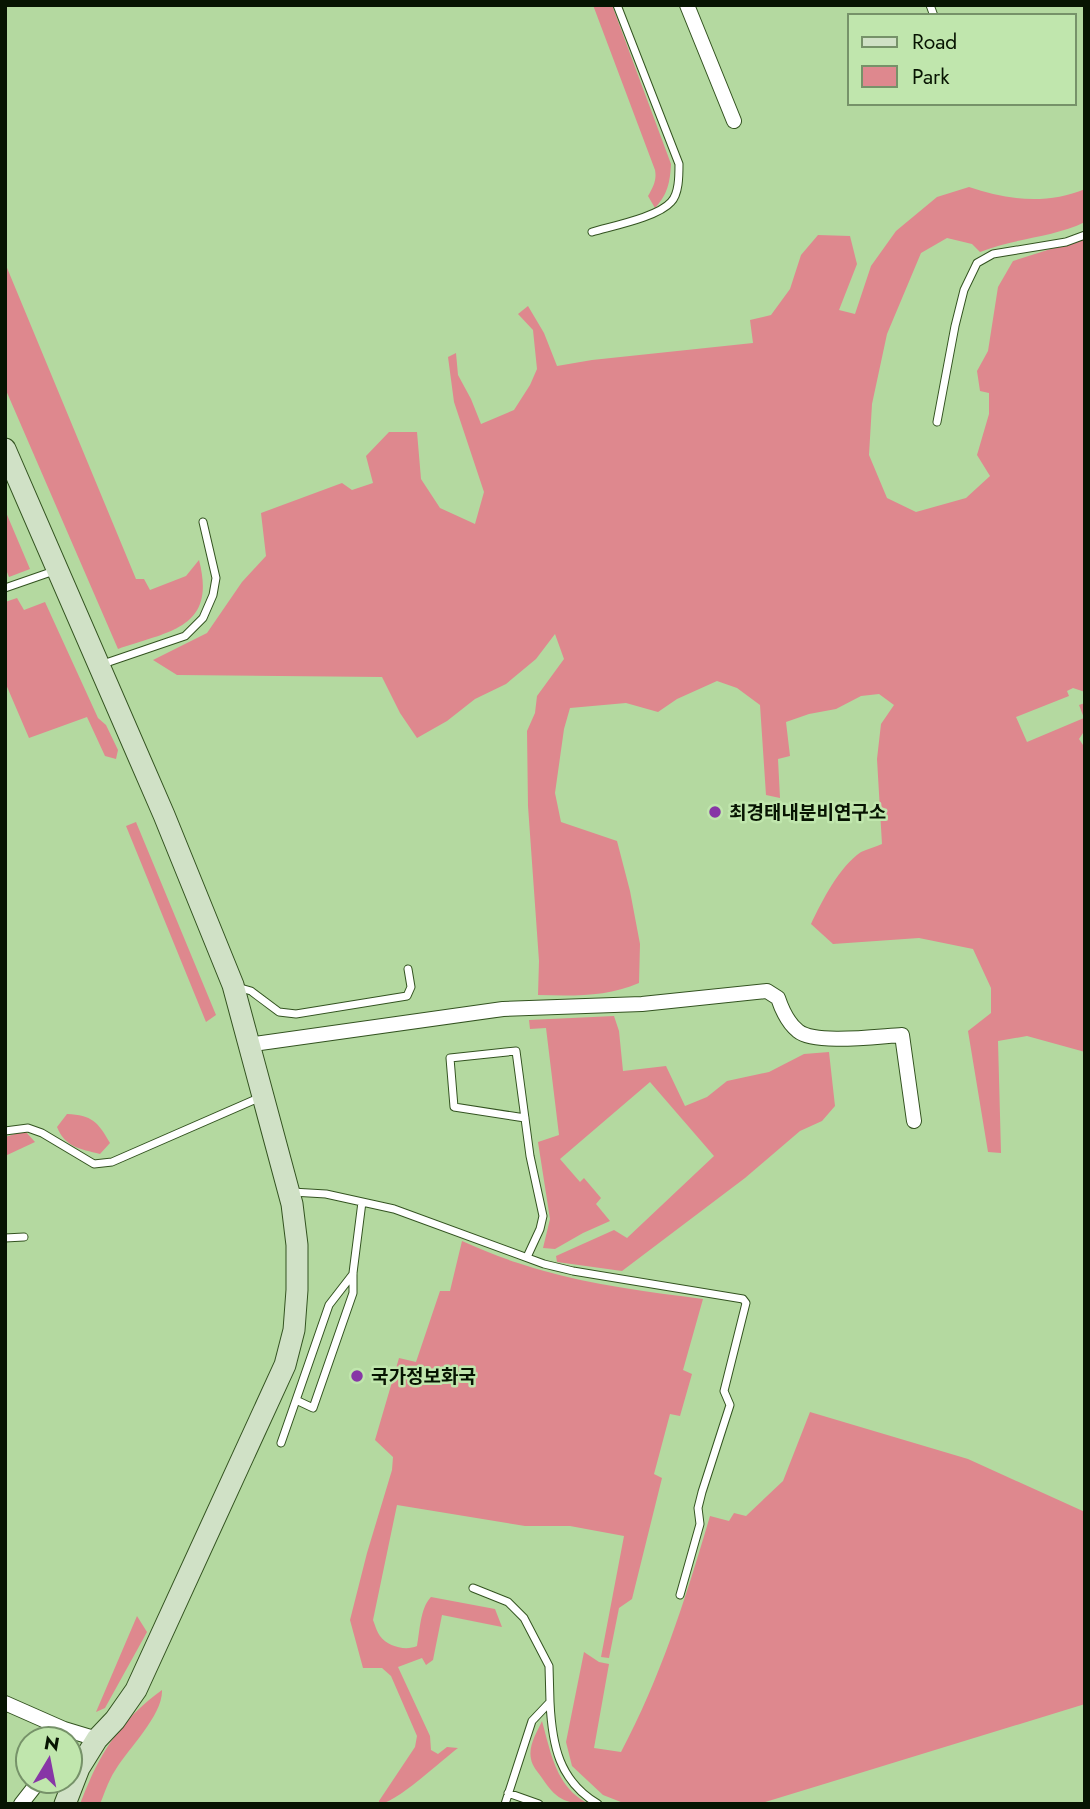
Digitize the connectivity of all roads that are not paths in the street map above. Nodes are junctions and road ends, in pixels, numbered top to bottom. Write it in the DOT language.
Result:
graph roads {
  1 [pos="617,5"];
  2 [pos="687,5"];
  3 [pos="734,121"];
  4 [pos="592,232"];
  5 [pos="1085,235"];
  6 [pos="937,422"];
  7 [pos="5,449"];
  8 [pos="203,522"];
  9 [pos="58,569"];
  10 [pos="5,588"];
  11 [pos="100,665"];
  12 [pos="408,969"];
  13 [pos="233,985"];
  14 [pos="247,1045"];
  15 [pos="262,1096"];
  16 [pos="525,1118"];
  17 [pos="914,1121"];
  18 [pos="5,1131"];
  19 [pos="288,1192"];
  20 [pos="362,1202"];
  21 [pos="24,1237"];
  22 [pos="5,1238"];
  23 [pos="527,1257"];
  24 [pos="353,1273"];
  25 [pos="296,1400"];
  26 [pos="282,1443"];
  27 [pos="474,1588"];
  28 [pos="680,1595"];
  29 [pos="550,1702"];
  30 [pos="5,1703"];
  31 [pos="46,1725"];
  32 [pos="84,1737"];
  33 [pos="97,1739"];
  34 [pos="508,1793"];
  35 [pos="65,1804"];
  36 [pos="505,1804"];
  37 [pos="539,1804"];
  38 [pos="598,1804"];
  1 -- 4 [label="lane"];
  2 -- 3 [label="street"];
  5 -- 6 [label="lane"];
  7 -- 9 [label="street"];
  8 -- 11 [label="lane"];
  9 -- 10 [label="lane"];
  9 -- 11 [label="street"];
  11 -- 13 [label="street"];
  12 -- 13 [label="lane"];
  13 -- 14 [label="street"];
  14 -- 15 [label="street"];
  14 -- 17 [label="street"];
  15 -- 18 [label="lane"];
  15 -- 19 [label="street"];
  16 -- 16 [label="lane"];
  16 -- 23 [label="lane"];
  19 -- 20 [label="lane"];
  19 -- 33 [label="street"];
  20 -- 23 [label="lane"];
  20 -- 24 [label="lane"];
  21 -- 22 [label="lane"];
  23 -- 28 [label="lane"];
  24 -- 25 [label="lane"];
  24 -- 25 [label="lane"];
  25 -- 26 [label="lane"];
  27 -- 29 [label="lane"];
  29 -- 34 [label="lane"];
  29 -- 38 [label="lane"];
  30 -- 31 [label="street"];
  32 -- 33 [label="street"];
  33 -- 35 [label="street"];
  34 -- 36 [label="lane"];
  34 -- 37 [label="lane"];
}
